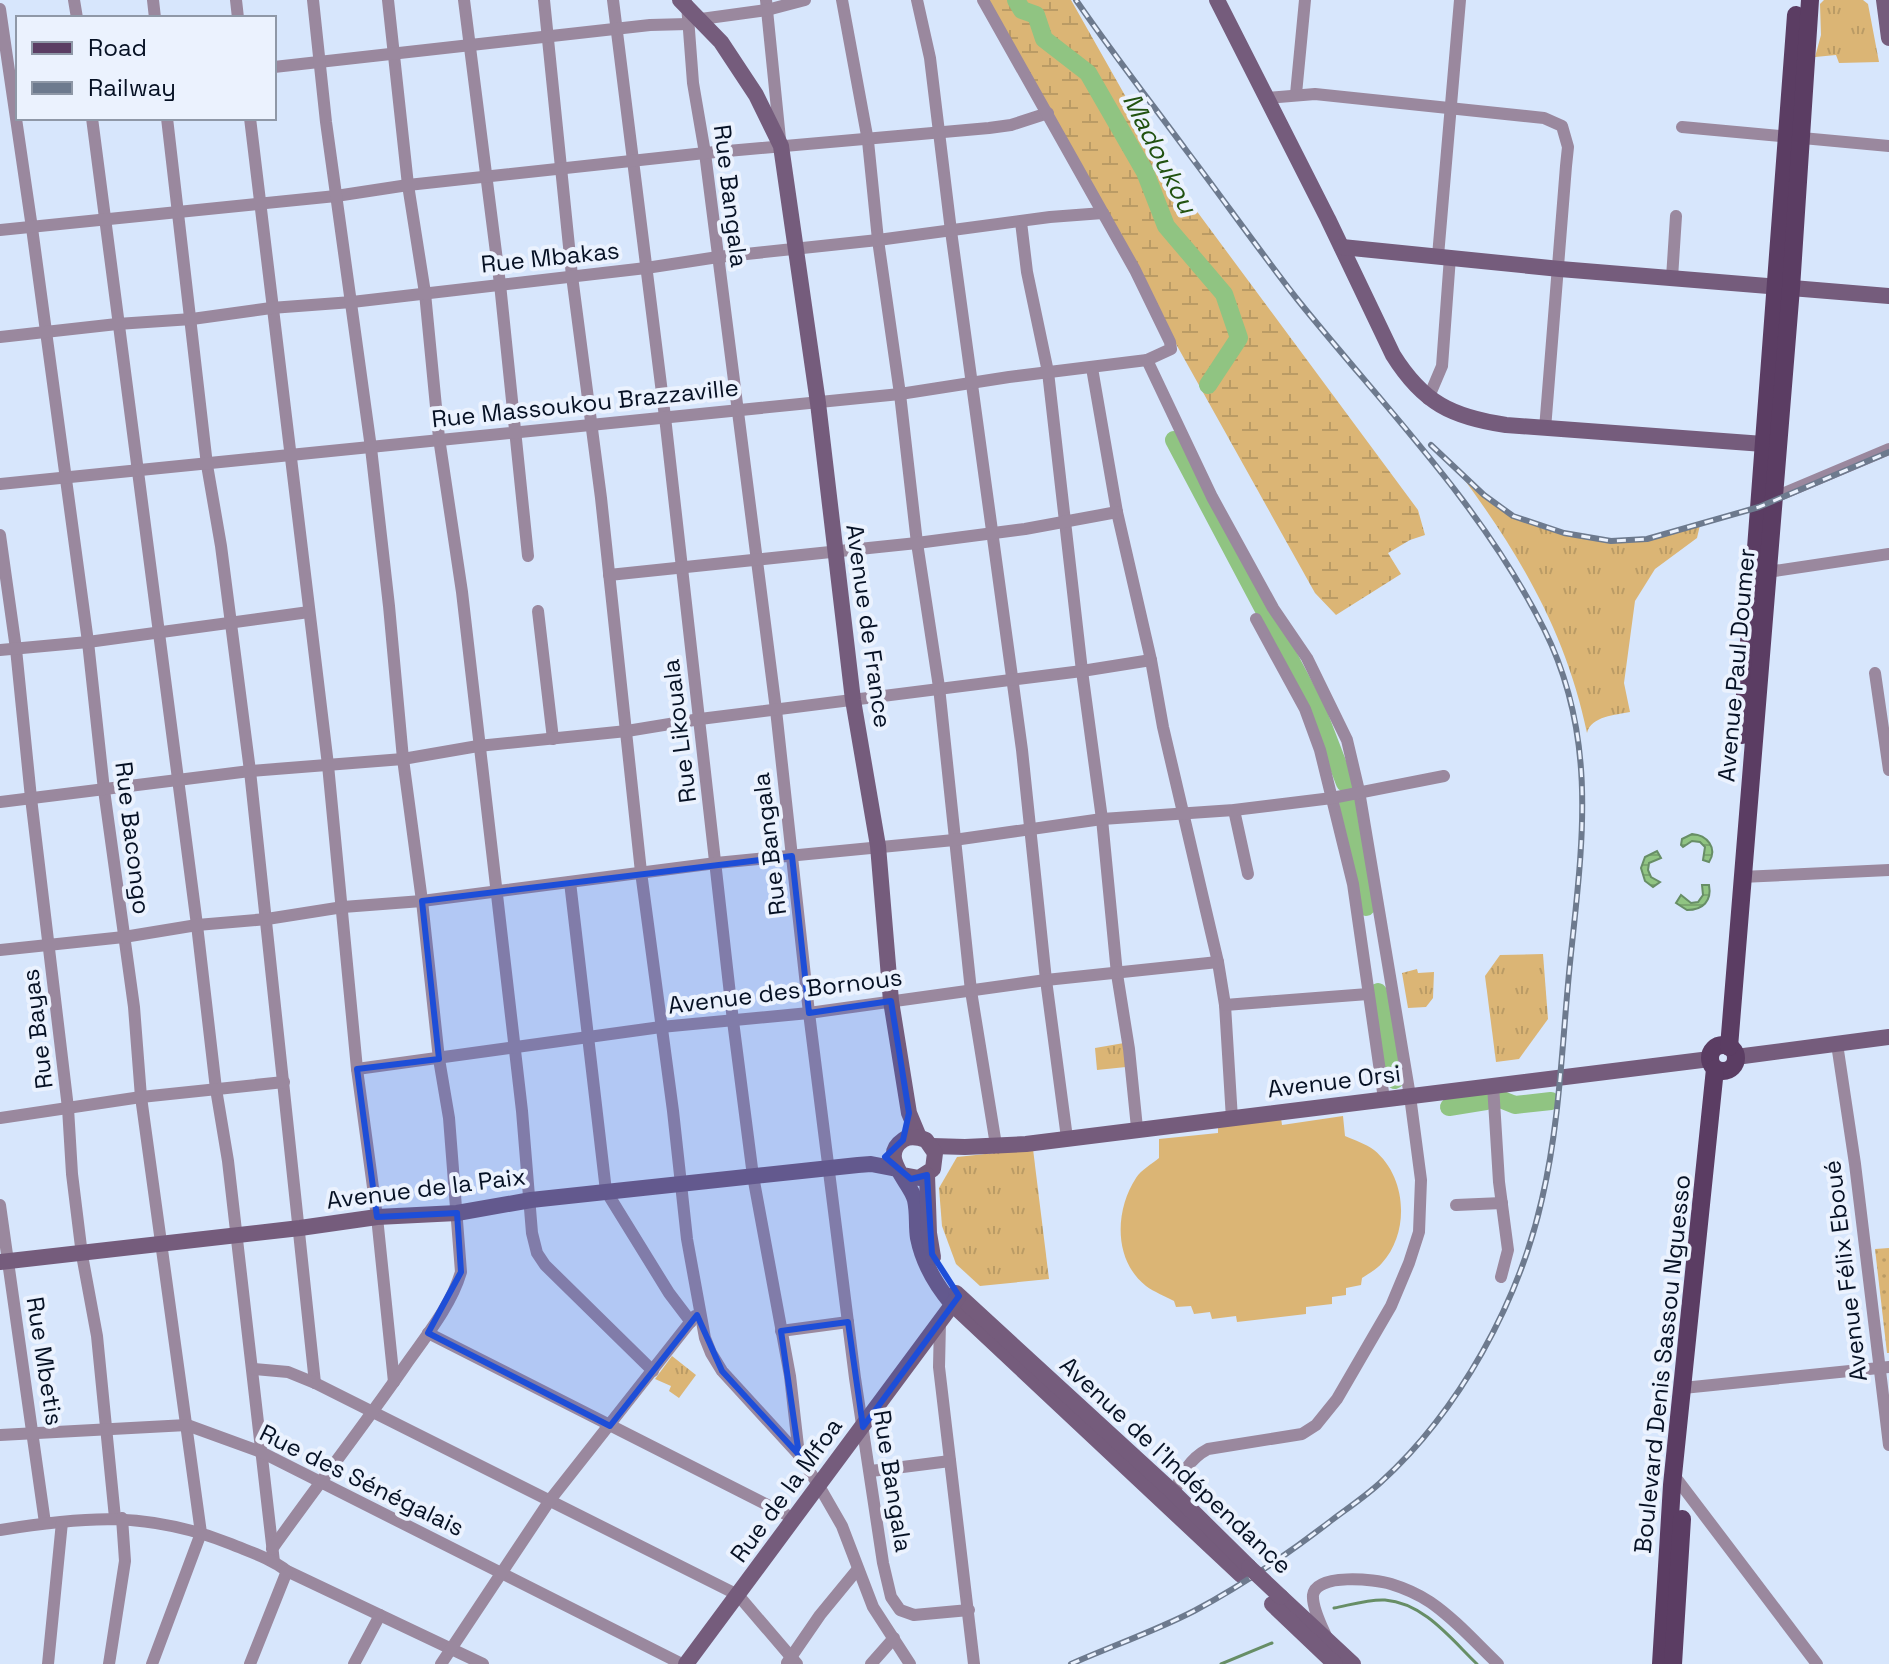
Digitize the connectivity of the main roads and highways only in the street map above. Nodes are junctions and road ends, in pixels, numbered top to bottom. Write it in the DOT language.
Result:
graph roads {
  1 [pos="1217,0"];
  2 [pos="1797,0"];
  3 [pos="1810,0"];
  4 [pos="1884,0"];
  5 [pos="685,2"];
  6 [pos="1889,38"];
  7 [pos="1792,138"];
  8 [pos="1342,247"];
  9 [pos="1783,288"];
  10 [pos="1889,296"];
  11 [pos="1771,445"];
  12 [pos="1747,755"];
  13 [pos="1889,1037"];
  14 [pos="1723,1058"];
  15 [pos="919,1150"];
  16 [pos="858,1165"];
  17 [pos="900,1172"];
  18 [pos="4,1262"];
  19 [pos="959,1303"];
  20 [pos="1676,1519"];
  21 [pos="1245,1571"];
  22 [pos="1276,1600"];
  23 [pos="684,1664"];
  24 [pos="1335,1664"];
  25 [pos="1353,1664"];
  26 [pos="1661,1664"];
  27 [pos="1673,1664"];
  1 -- 8 [label="main road"];
  2 -- 7 [label="main road, Avenue Paul Doumer"];
  3 -- 7 [label="main road, Avenue Paul Doumer"];
  4 -- 6 [label="main road"];
  5 -- 15 [label="main road, Avenue de France"];
  7 -- 9 [label="main road, Avenue Paul Doumer"];
  8 -- 9 [label="main road"];
  8 -- 11 [label="main road"];
  9 -- 10 [label="main road"];
  9 -- 11 [label="main road, Avenue Paul Doumer"];
  11 -- 12 [label="main road, Avenue Paul Doumer"];
  12 -- 14 [label="main road, Avenue Paul Doumer"];
  12 -- 14 [label="main road, Avenue Paul Doumer"];
  13 -- 14 [label="main road, Avenue Orsi"];
  14 -- 15 [label="main road, Avenue Orsi"];
  14 -- 20 [label="main road, Boulevard Denis Sassou Nguesso"];
  15 -- 16 [label="main road"];
  15 -- 17 [label="main road, Avenue de l'Indépendance"];
  15 -- 17 [label="main road"];
  15 -- 19 [label="main road, Avenue de l'Indépendance"];
  16 -- 17 [label="main road"];
  16 -- 18 [label="main road, Avenue de la Paix"];
  17 -- 19 [label="main road, Avenue de l'Indépendance"];
  19 -- 21 [label="main road, Avenue de l'Indépendance"];
  19 -- 21 [label="main road, Avenue de l'Indépendance"];
  19 -- 23 [label="main road, Rue de la Mfoa"];
  20 -- 26 [label="main road, Boulevard Denis Sassou Nguesso"];
  20 -- 27 [label="main road, Boulevard Denis Sassou Nguesso"];
  21 -- 22 [label="main road, Avenue de l'Indépendance, bridge"];
  22 -- 24 [label="main road, Avenue de l'Indépendance"];
  22 -- 25 [label="main road, Avenue de l'Indépendance"];
}
